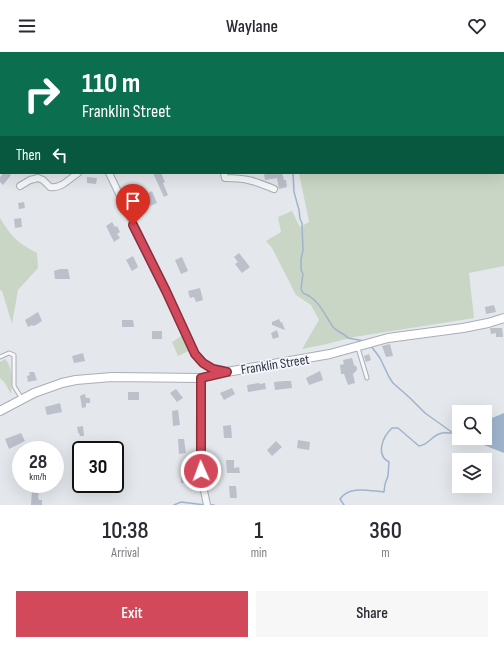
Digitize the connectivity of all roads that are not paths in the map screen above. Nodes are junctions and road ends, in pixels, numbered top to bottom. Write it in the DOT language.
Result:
graph roads {
  1 [pos="77,174"];
  2 [pos="109,174"];
  3 [pos="224,174"];
  4 [pos="20,186"];
  5 [pos="274,189"];
  6 [pos="504,318"];
  7 [pos="357,346"];
  8 [pos="0,357"];
  9 [pos="227,372"];
  10 [pos="201,378"];
  11 [pos="367,378"];
  12 [pos="22,399"];
  13 [pos="0,411"];
  14 [pos="207,503"];
  1 -- 4 [label="street"];
  2 -- 9 [label="street"];
  3 -- 5 [label="street"];
  6 -- 7 [label="main road, Franklin Street"];
  7 -- 9 [label="main road, Franklin Street"];
  7 -- 11 [label="lane"];
  8 -- 12 [label="lane"];
  9 -- 10 [label="main road, Franklin Street"];
  10 -- 12 [label="main road, Franklin Street"];
  10 -- 14 [label="street"];
  12 -- 13 [label="main road, Franklin Street"];
}
